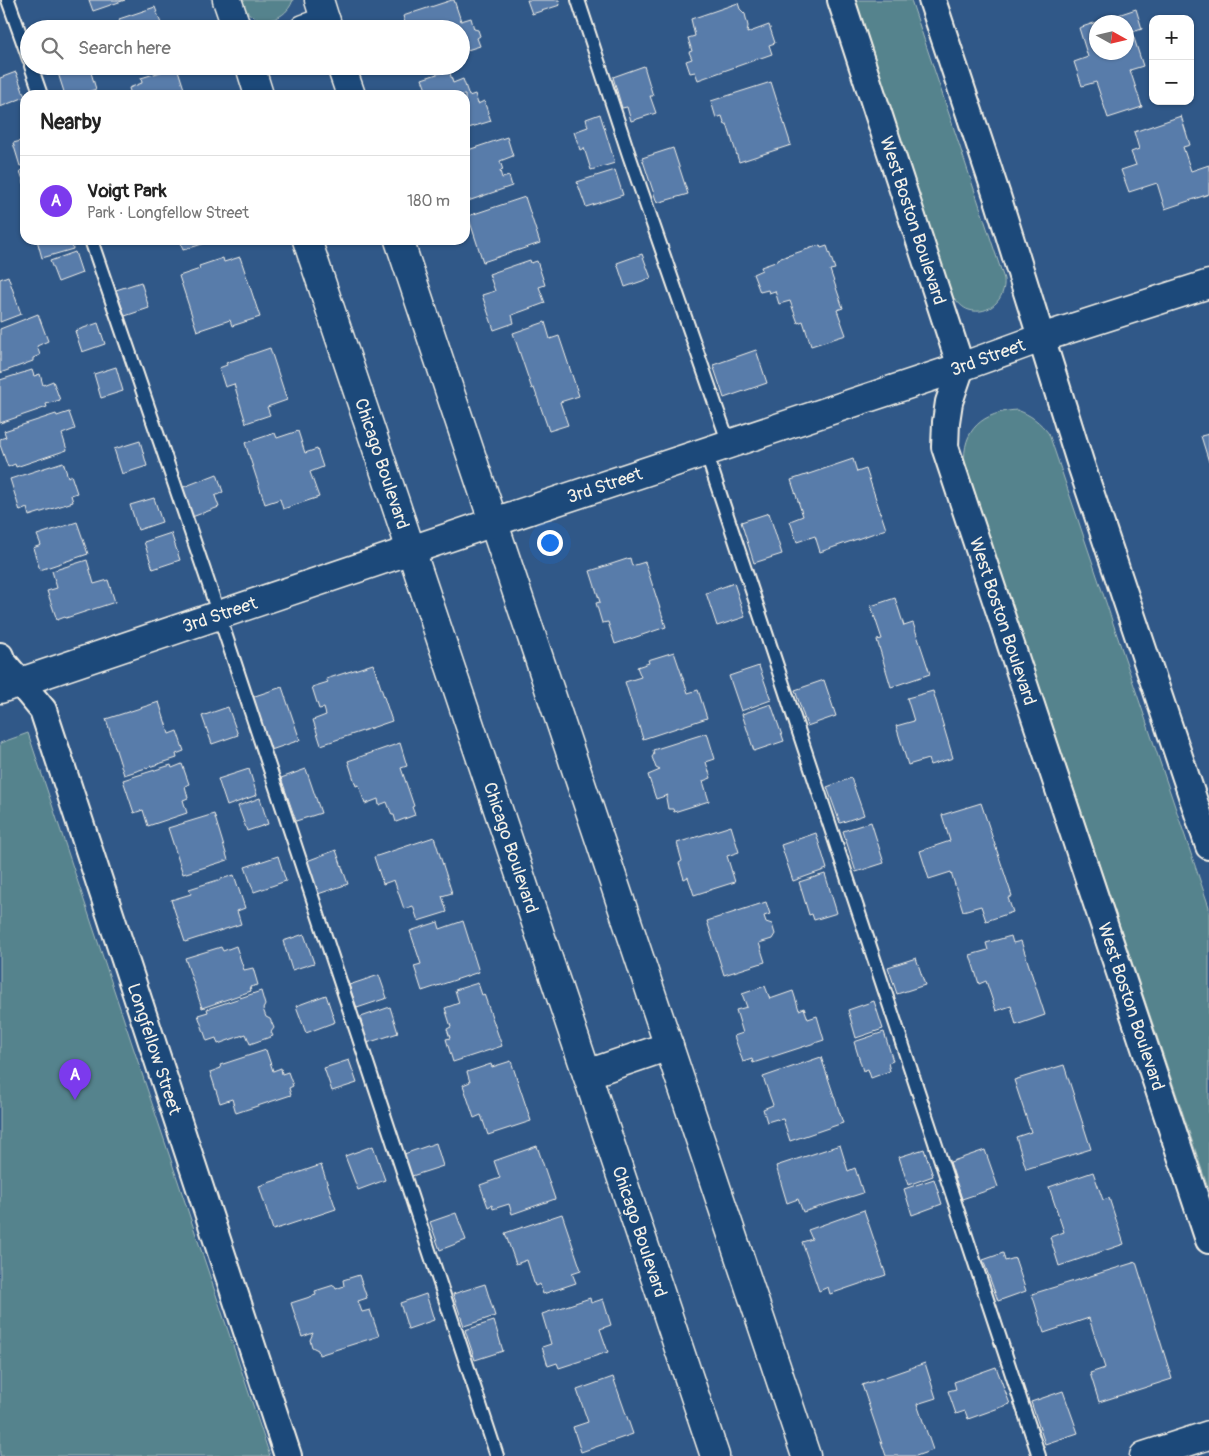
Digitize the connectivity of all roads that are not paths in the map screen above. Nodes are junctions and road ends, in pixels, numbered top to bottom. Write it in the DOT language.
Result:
graph roads {
  1 [pos="8,0"];
  2 [pos="227,0"];
  3 [pos="578,0"];
  4 [pos="841,0"];
  5 [pos="932,0"];
  6 [pos="234,20"];
  7 [pos="20,34"];
  8 [pos="34,75"];
  9 [pos="253,75"];
  10 [pos="344,75"];
  11 [pos="39,90"];
  12 [pos="257,90"];
  13 [pos="349,90"];
  14 [pos="93,245"];
  15 [pos="309,245"];
  16 [pos="401,245"];
  17 [pos="1209,284"];
  18 [pos="1041,338"];
  19 [pos="961,366"];
  20 [pos="717,448"];
  21 [pos="494,522"];
  22 [pos="412,551"];
  23 [pos="219,615"];
  24 [pos="0,656"];
  25 [pos="10,686"];
  26 [pos="1209,846"];
  27 [pos="669,1046"];
  28 [pos="587,1074"];
  29 [pos="1209,1240"];
  30 [pos="1209,1434"];
  31 [pos="288,1456"];
  32 [pos="497,1456"];
  33 [pos="715,1456"];
  34 [pos="806,1456"];
  35 [pos="1039,1456"];
  36 [pos="1144,1456"];
  1 -- 7 [label="lane"];
  2 -- 6 [label="street"];
  3 -- 20 [label="lane"];
  4 -- 19 [label="street, West Boston Boulevard"];
  5 -- 18 [label="street"];
  8 -- 11 [label="lane"];
  9 -- 12 [label="street"];
  10 -- 13 [label="street"];
  14 -- 23 [label="lane"];
  15 -- 22 [label="street, Chicago Boulevard"];
  16 -- 21 [label="street"];
  17 -- 18 [label="street, 3rd Street"];
  18 -- 19 [label="street, 3rd Street"];
  18 -- 26 [label="street"];
  19 -- 20 [label="street, 3rd Street"];
  19 -- 29 [label="street, West Boston Boulevard"];
  20 -- 21 [label="street, 3rd Street"];
  20 -- 35 [label="lane"];
  21 -- 22 [label="street, 3rd Street"];
  21 -- 27 [label="street"];
  22 -- 23 [label="street, 3rd Street"];
  22 -- 28 [label="street, Chicago Boulevard"];
  23 -- 25 [label="street, 3rd Street"];
  23 -- 32 [label="lane"];
  24 -- 25 [label="street, Longfellow Street"];
  25 -- 31 [label="street, Longfellow Street"];
  27 -- 28 [label="street"];
  27 -- 34 [label="street"];
  28 -- 33 [label="street, Chicago Boulevard"];
  30 -- 36 [label="street"];
}
